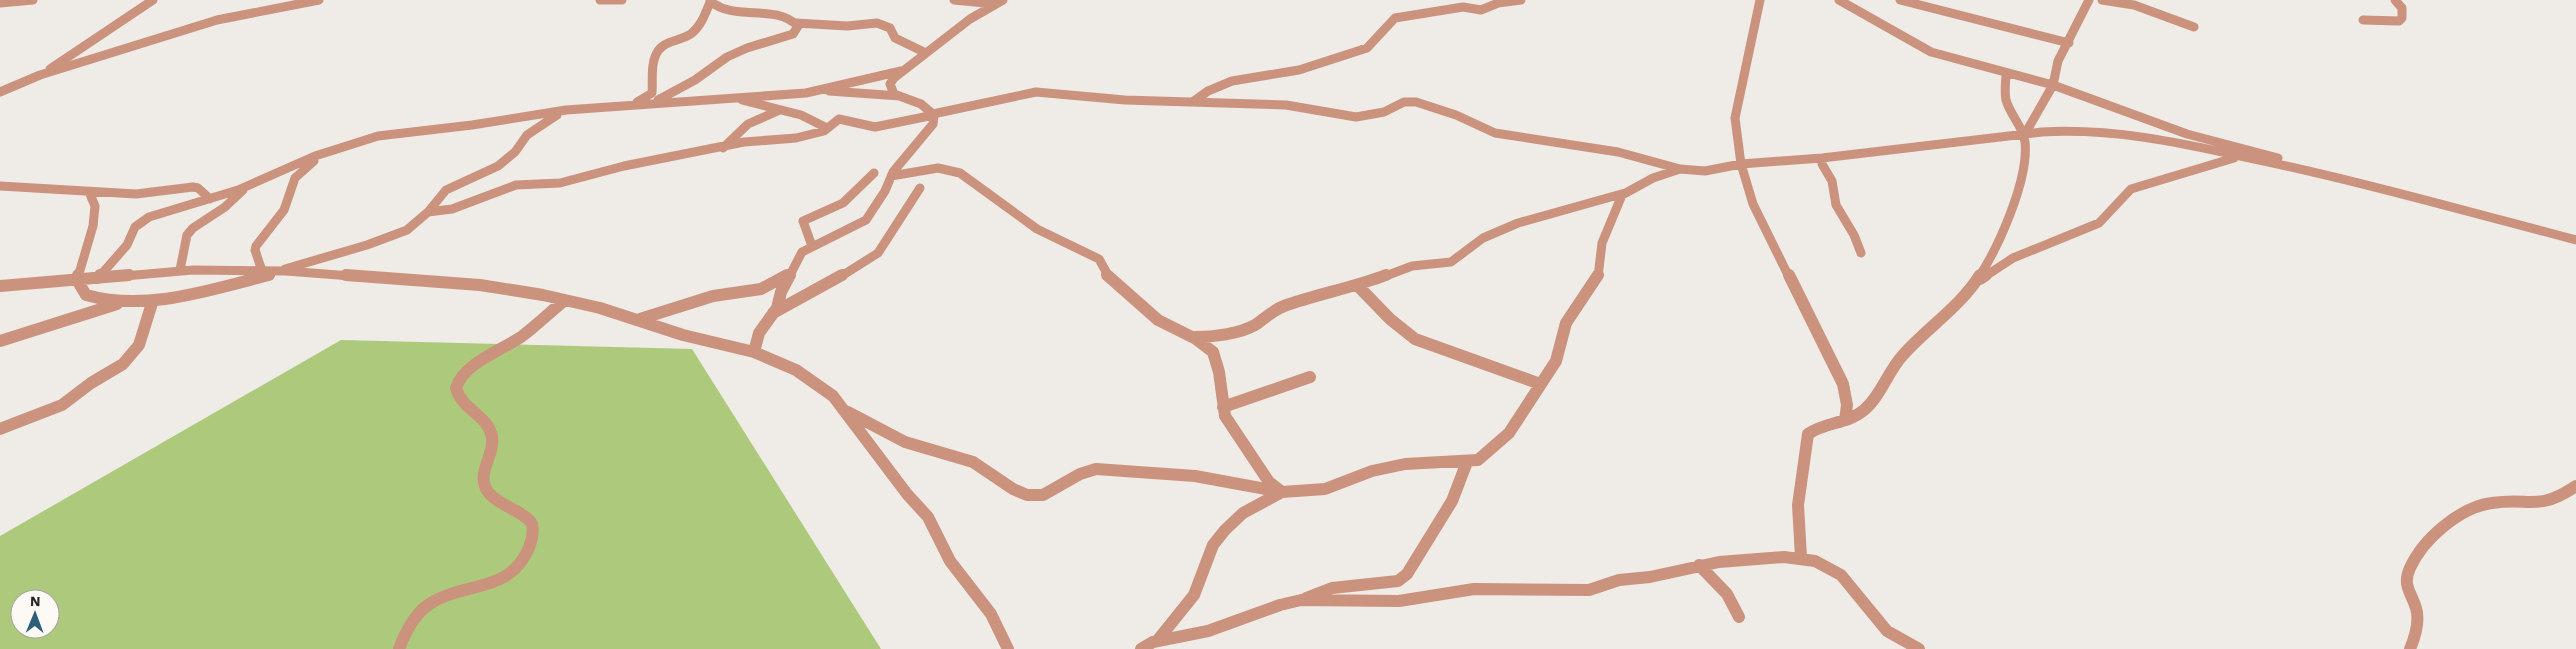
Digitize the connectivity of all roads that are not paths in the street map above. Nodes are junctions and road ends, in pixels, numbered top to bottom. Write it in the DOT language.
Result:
graph roads {
  1 [pos="33,0"];
  2 [pos="153,0"];
  3 [pos="319,0"];
  4 [pos="600,0"];
  5 [pos="622,0"];
  6 [pos="954,0"];
  7 [pos="1521,0"];
  8 [pos="1760,0"];
  9 [pos="1838,0"];
  10 [pos="1900,0"];
  11 [pos="2089,0"];
  12 [pos="2102,0"];
  13 [pos="2395,0"];
  14 [pos="711,1"];
  15 [pos="1000,2"];
  16 [pos="0,3"];
  17 [pos="2363,20"];
  18 [pos="796,23"];
  19 [pos="2194,26"];
  20 [pos="2069,43"];
  21 [pos="926,53"];
  22 [pos="901,71"];
  23 [pos="2006,73"];
  24 [pos="40,75"];
  25 [pos="2052,85"];
  26 [pos="0,92"];
  27 [pos="812,92"];
  28 [pos="902,96"];
  29 [pos="732,98"];
  30 [pos="1194,101"];
  31 [pos="652,103"];
  32 [pos="626,106"];
  33 [pos="566,110"];
  34 [pos="780,110"];
  35 [pos="934,115"];
  36 [pos="827,128"];
  37 [pos="2025,134"];
  38 [pos="2162,140"];
  39 [pos="2219,142"];
  40 [pos="723,148"];
  41 [pos="325,152"];
  42 [pos="2238,157"];
  43 [pos="1822,158"];
  44 [pos="1662,164"];
  45 [pos="1741,164"];
  46 [pos="1680,169"];
  47 [pos="874,173"];
  48 [pos="891,176"];
  49 [pos="1652,178"];
  50 [pos="0,186"];
  51 [pos="246,187"];
  52 [pos="920,188"];
  53 [pos="89,192"];
  54 [pos="1625,193"];
  55 [pos="210,199"];
  56 [pos="428,212"];
  57 [pos="2576,240"];
  58 [pos="812,246"];
  59 [pos="1861,253"];
  60 [pos="180,270"];
  61 [pos="262,271"];
  62 [pos="281,271"];
  63 [pos="791,272"];
  64 [pos="98,278"];
  65 [pos="77,280"];
  66 [pos="1974,283"];
  67 [pos="1357,285"];
  68 [pos="0,286"];
  69 [pos="154,300"];
  70 [pos="566,300"];
  71 [pos="123,303"];
  72 [pos="773,313"];
  73 [pos="640,319"];
  74 [pos="1191,336"];
  75 [pos="0,341"];
  76 [pos="754,352"];
  77 [pos="1310,377"];
  78 [pos="1540,384"];
  79 [pos="1223,407"];
  80 [pos="844,410"];
  81 [pos="1845,420"];
  82 [pos="0,429"];
  83 [pos="1467,462"];
  84 [pos="2576,486"];
  85 [pos="1282,492"];
  86 [pos="1801,557"];
  87 [pos="1699,565"];
  88 [pos="1301,600"];
  89 [pos="1738,617"];
  90 [pos="1157,641"];
  91 [pos="1907,645"];
  92 [pos="399,649"];
  93 [pos="1008,649"];
  94 [pos="1141,649"];
  95 [pos="1920,649"];
  96 [pos="2410,649"];
  1 -- 16 [label="street"];
  2 -- 24 [label="street"];
  3 -- 24 [label="street"];
  4 -- 5 [label="street"];
  6 -- 15 [label="street"];
  7 -- 30 [label="street"];
  8 -- 45 [label="street"];
  9 -- 23 [label="street"];
  10 -- 20 [label="street"];
  11 -- 20 [label="street"];
  12 -- 19 [label="street"];
  13 -- 17 [label="street"];
  14 -- 18 [label="street"];
  14 -- 32 [label="street"];
  15 -- 21 [label="street"];
  18 -- 21 [label="street"];
  18 -- 31 [label="street"];
  20 -- 25 [label="street"];
  21 -- 22 [label="street"];
  22 -- 27 [label="street"];
  22 -- 28 [label="street"];
  23 -- 25 [label="street"];
  23 -- 37 [label="street"];
  24 -- 26 [label="street"];
  25 -- 37 [label="street"];
  25 -- 39 [label="street"];
  27 -- 28 [label="street"];
  27 -- 29 [label="street"];
  28 -- 35 [label="street"];
  29 -- 31 [label="street"];
  29 -- 34 [label="street"];
  30 -- 35 [label="street"];
  30 -- 44 [label="street"];
  31 -- 32 [label="street"];
  32 -- 33 [label="street"];
  33 -- 41 [label="street"];
  33 -- 56 [label="street"];
  34 -- 36 [label="street"];
  34 -- 40 [label="street"];
  35 -- 36 [label="street"];
  35 -- 48 [label="street"];
  36 -- 40 [label="street"];
  37 -- 38 [label="street"];
  37 -- 43 [label="street"];
  37 -- 66 [label="street"];
  38 -- 39 [label="street"];
  38 -- 42 [label="street"];
  39 -- 57 [label="street"];
  40 -- 56 [label="street"];
  41 -- 51 [label="street"];
  41 -- 61 [label="street"];
  42 -- 57 [label="street"];
  42 -- 66 [label="street"];
  43 -- 45 [label="street"];
  43 -- 59 [label="street"];
  44 -- 46 [label="street"];
  44 -- 49 [label="street"];
  45 -- 46 [label="street"];
  45 -- 81 [label="street"];
  46 -- 49 [label="street"];
  47 -- 58 [label="street"];
  48 -- 58 [label="street"];
  48 -- 74 [label="street"];
  49 -- 54 [label="street"];
  50 -- 53 [label="street"];
  51 -- 55 [label="street"];
  51 -- 60 [label="street"];
  52 -- 72 [label="street"];
  53 -- 55 [label="street"];
  53 -- 65 [label="street"];
  54 -- 67 [label="street"];
  54 -- 78 [label="street"];
  55 -- 64 [label="street"];
  56 -- 62 [label="street"];
  58 -- 63 [label="street"];
  60 -- 61 [label="street"];
  60 -- 64 [label="street"];
  61 -- 62 [label="street"];
  62 -- 69 [label="street"];
  62 -- 70 [label="street"];
  63 -- 72 [label="street"];
  63 -- 73 [label="street"];
  64 -- 65 [label="street"];
  65 -- 68 [label="street"];
  65 -- 71 [label="street"];
  66 -- 81 [label="street"];
  67 -- 74 [label="street"];
  67 -- 78 [label="street"];
  69 -- 71 [label="street"];
  69 -- 82 [label="street"];
  70 -- 73 [label="street"];
  70 -- 92 [label="street"];
  71 -- 75 [label="street"];
  72 -- 76 [label="street"];
  73 -- 76 [label="street"];
  74 -- 79 [label="street"];
  76 -- 80 [label="street"];
  77 -- 79 [label="street"];
  78 -- 83 [label="street"];
  79 -- 85 [label="street"];
  80 -- 85 [label="street"];
  80 -- 93 [label="street"];
  81 -- 86 [label="street"];
  83 -- 85 [label="street"];
  83 -- 88 [label="street"];
  84 -- 96 [label="street"];
  85 -- 90 [label="street"];
  86 -- 87 [label="street"];
  86 -- 91 [label="street"];
  87 -- 88 [label="street"];
  87 -- 89 [label="street"];
  88 -- 90 [label="street"];
  90 -- 94 [label="street"];
  91 -- 95 [label="street"];
}
